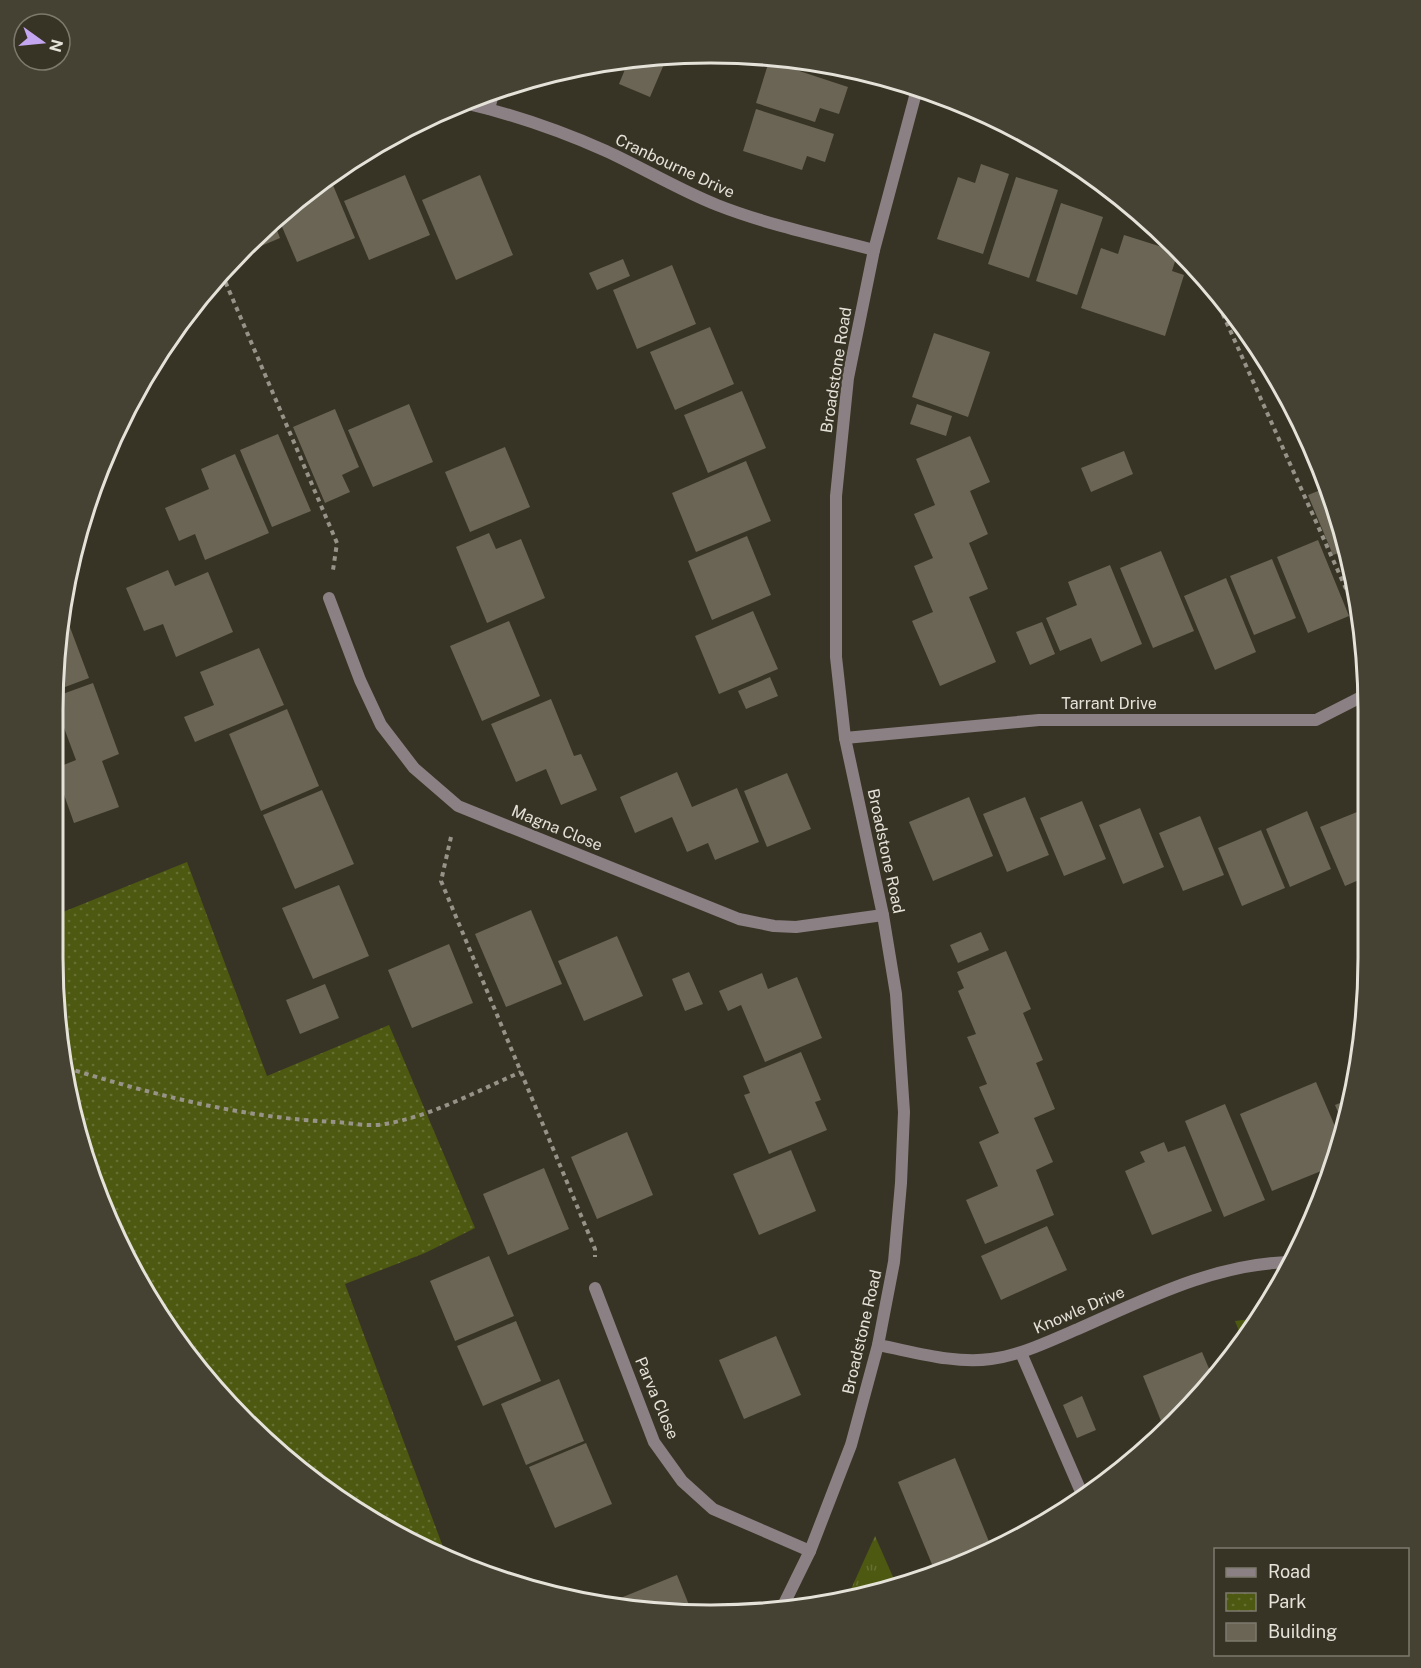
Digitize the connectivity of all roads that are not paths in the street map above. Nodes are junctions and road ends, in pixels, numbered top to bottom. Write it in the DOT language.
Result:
graph roads {
  1 [pos="915,96"];
  2 [pos="491,101"];
  3 [pos="478,106"];
  4 [pos="489,109"];
  5 [pos="874,250"];
  6 [pos="329,598"];
  7 [pos="1358,699"];
  8 [pos="845,738"];
  9 [pos="884,915"];
  10 [pos="1281,1262"];
  11 [pos="595,1288"];
  12 [pos="878,1345"];
  13 [pos="1021,1353"];
  14 [pos="1081,1488"];
  15 [pos="810,1551"];
  16 [pos="786,1600"];
  1 -- 5 [label="street, Broadstone Road"];
  2 -- 4 [label="street"];
  3 -- 4 [label="street, Cranbourne Drive"];
  4 -- 5 [label="street, Cranbourne Drive"];
  5 -- 8 [label="street, Broadstone Road"];
  6 -- 9 [label="street, Magna Close"];
  7 -- 8 [label="street, Tarrant Drive"];
  8 -- 9 [label="street, Broadstone Road"];
  9 -- 12 [label="street, Broadstone Road"];
  10 -- 13 [label="street, Knowle Drive"];
  11 -- 15 [label="street, Parva Close"];
  12 -- 13 [label="street, Knowle Drive"];
  12 -- 15 [label="street, Broadstone Road"];
  13 -- 14 [label="street"];
  15 -- 16 [label="street, Broadstone Road"];
}
